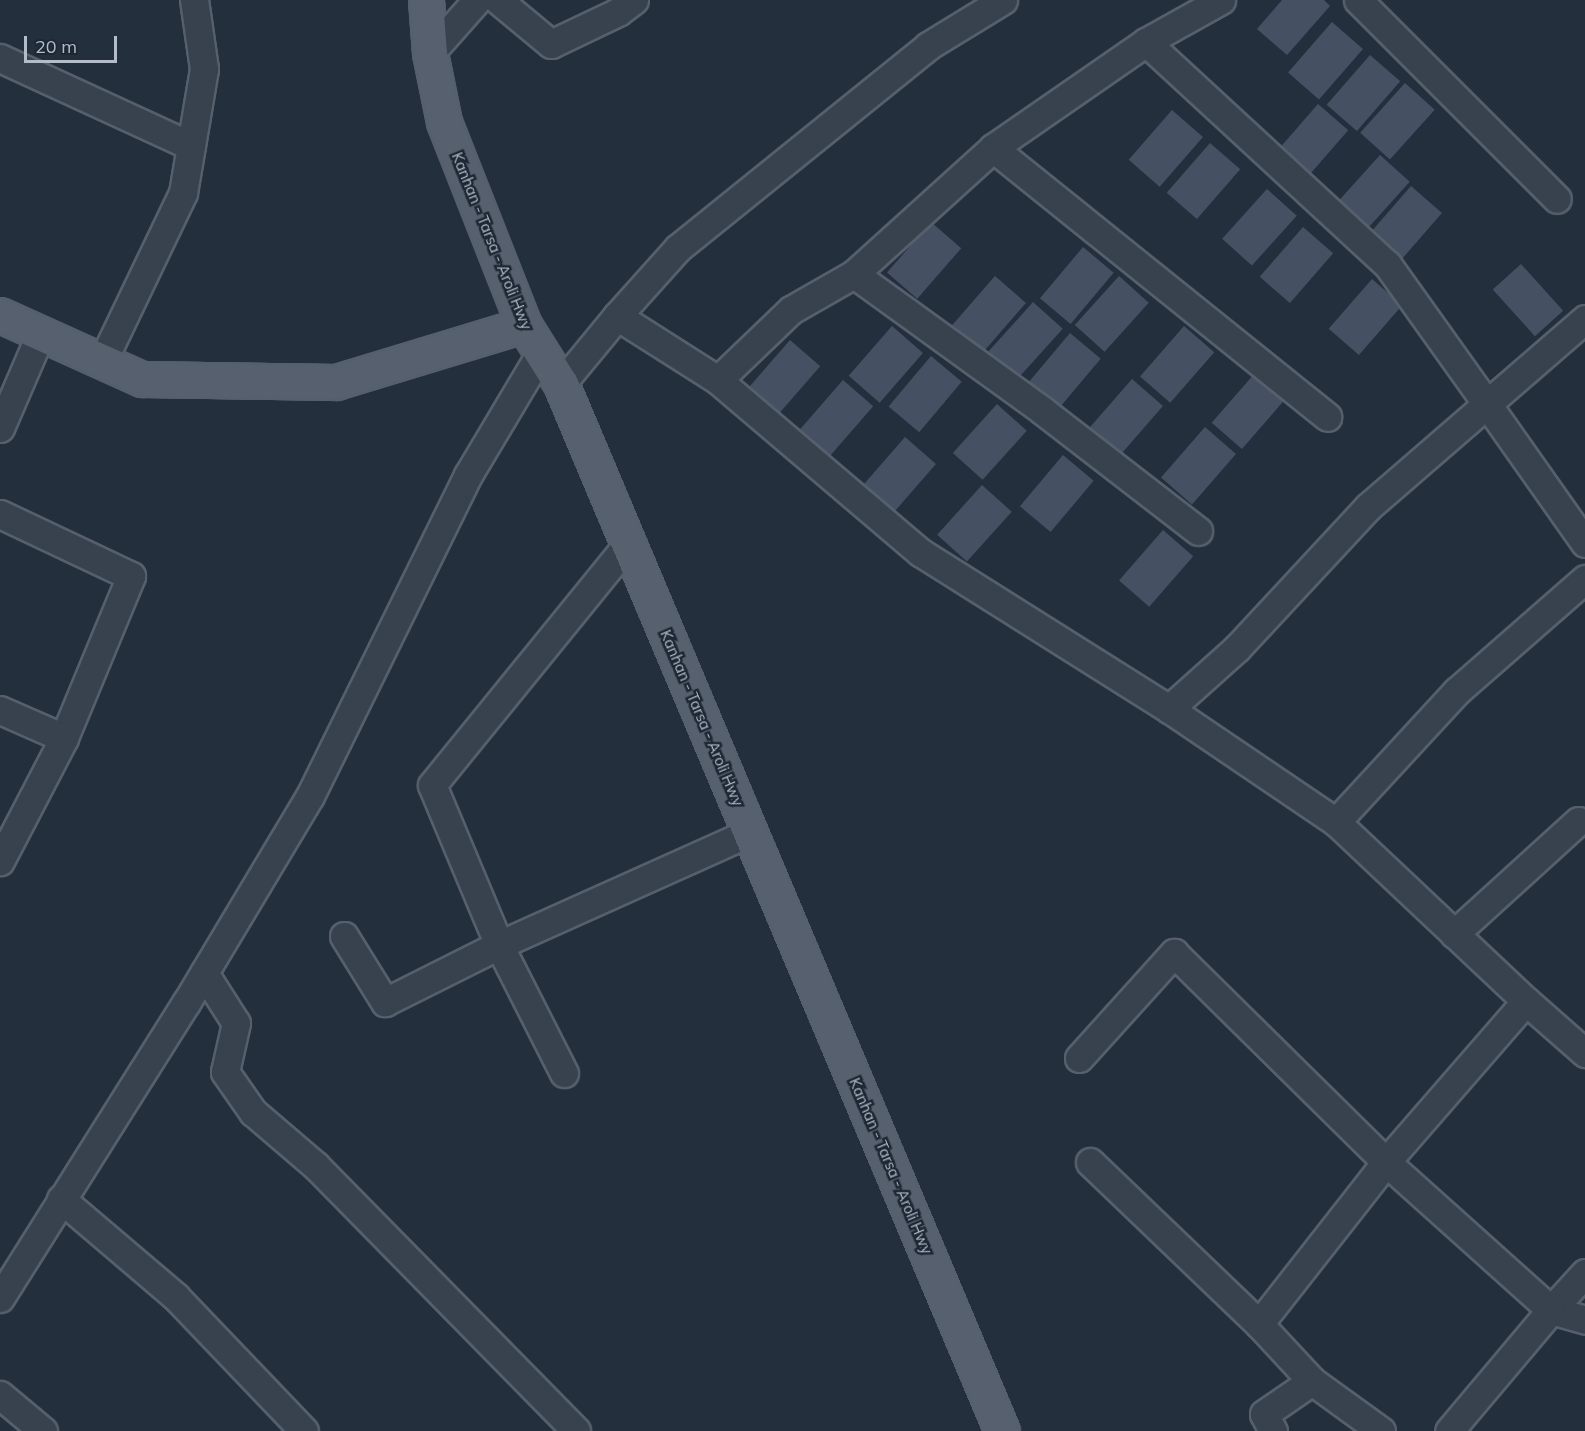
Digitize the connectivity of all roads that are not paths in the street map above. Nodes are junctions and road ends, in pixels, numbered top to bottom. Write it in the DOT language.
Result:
graph roads {
  1 [pos="194,0"];
  2 [pos="426,0"];
  3 [pos="477,0"];
  4 [pos="498,0"];
  5 [pos="634,0"];
  6 [pos="1003,0"];
  7 [pos="1221,0"];
  8 [pos="1358,0"];
  9 [pos="1146,42"];
  10 [pos="430,53"];
  11 [pos="0,58"];
  12 [pos="191,146"];
  13 [pos="993,148"];
  14 [pos="1557,199"];
  15 [pos="855,274"];
  16 [pos="0,315"];
  17 [pos="617,316"];
  18 [pos="1585,319"];
  19 [pos="524,325"];
  20 [pos="40,335"];
  21 [pos="542,351"];
  22 [pos="102,362"];
  23 [pos="718,380"];
  24 [pos="561,384"];
  25 [pos="1487,404"];
  26 [pos="1327,417"];
  27 [pos="0,428"];
  28 [pos="0,514"];
  29 [pos="1198,531"];
  30 [pos="628,543"];
  31 [pos="1585,543"];
  32 [pos="1585,579"];
  33 [pos="1169,709"];
  34 [pos="0,710"];
  35 [pos="64,738"];
  36 [pos="1336,822"];
  37 [pos="1583,822"];
  38 [pos="750,832"];
  39 [pos="0,861"];
  40 [pos="1454,933"];
  41 [pos="344,936"];
  42 [pos="500,945"];
  43 [pos="204,973"];
  44 [pos="1526,1001"];
  45 [pos="1585,1053"];
  46 [pos="1078,1058"];
  47 [pos="564,1073"];
  48 [pos="1090,1162"];
  49 [pos="1386,1162"];
  50 [pos="61,1199"];
  51 [pos="1585,1273"];
  52 [pos="0,1298"];
  53 [pos="1551,1310"];
  54 [pos="1585,1320"];
  55 [pos="1259,1324"];
  56 [pos="1312,1381"];
  57 [pos="0,1395"];
  58 [pos="43,1431"];
  59 [pos="304,1431"];
  60 [pos="576,1431"];
  61 [pos="1002,1431"];
  62 [pos="1274,1431"];
  63 [pos="1381,1431"];
  64 [pos="1449,1431"];
  1 -- 12 [label="street"];
  2 -- 10 [label="main road, Kanhan - Tarsa - Aroli Hwy"];
  3 -- 10 [label="street"];
  4 -- 5 [label="street"];
  6 -- 17 [label="street"];
  7 -- 9 [label="street"];
  8 -- 14 [label="street"];
  9 -- 13 [label="street"];
  9 -- 25 [label="street"];
  10 -- 19 [label="main road, Kanhan - Tarsa - Aroli Hwy"];
  11 -- 12 [label="street"];
  12 -- 22 [label="street"];
  13 -- 15 [label="street"];
  13 -- 26 [label="street"];
  15 -- 23 [label="street"];
  15 -- 29 [label="street"];
  16 -- 20 [label="main road"];
  17 -- 23 [label="street"];
  17 -- 24 [label="street"];
  18 -- 25 [label="street"];
  19 -- 21 [label="main road, Kanhan - Tarsa - Aroli Hwy"];
  19 -- 22 [label="main road"];
  20 -- 22 [label="main road"];
  20 -- 27 [label="street"];
  21 -- 24 [label="main road, Kanhan - Tarsa - Aroli Hwy"];
  21 -- 43 [label="street"];
  23 -- 33 [label="street"];
  24 -- 30 [label="main road, Kanhan - Tarsa - Aroli Hwy"];
  25 -- 31 [label="street"];
  25 -- 33 [label="street"];
  28 -- 35 [label="street"];
  30 -- 38 [label="main road, Kanhan - Tarsa - Aroli Hwy"];
  30 -- 42 [label="street"];
  32 -- 36 [label="street"];
  33 -- 36 [label="street"];
  34 -- 35 [label="street"];
  35 -- 39 [label="street"];
  36 -- 40 [label="street"];
  37 -- 40 [label="street"];
  38 -- 42 [label="street"];
  38 -- 61 [label="main road, Kanhan - Tarsa - Aroli Hwy"];
  40 -- 44 [label="street"];
  41 -- 42 [label="street"];
  42 -- 47 [label="street"];
  43 -- 50 [label="street"];
  43 -- 60 [label="street"];
  44 -- 45 [label="street"];
  44 -- 49 [label="street"];
  46 -- 49 [label="street"];
  48 -- 55 [label="street"];
  49 -- 53 [label="street"];
  49 -- 55 [label="street"];
  50 -- 52 [label="street"];
  50 -- 59 [label="street"];
  51 -- 53 [label="street"];
  53 -- 54 [label="street"];
  53 -- 64 [label="street"];
  55 -- 56 [label="street"];
  56 -- 62 [label="street"];
  56 -- 63 [label="street"];
  57 -- 58 [label="street"];
}
